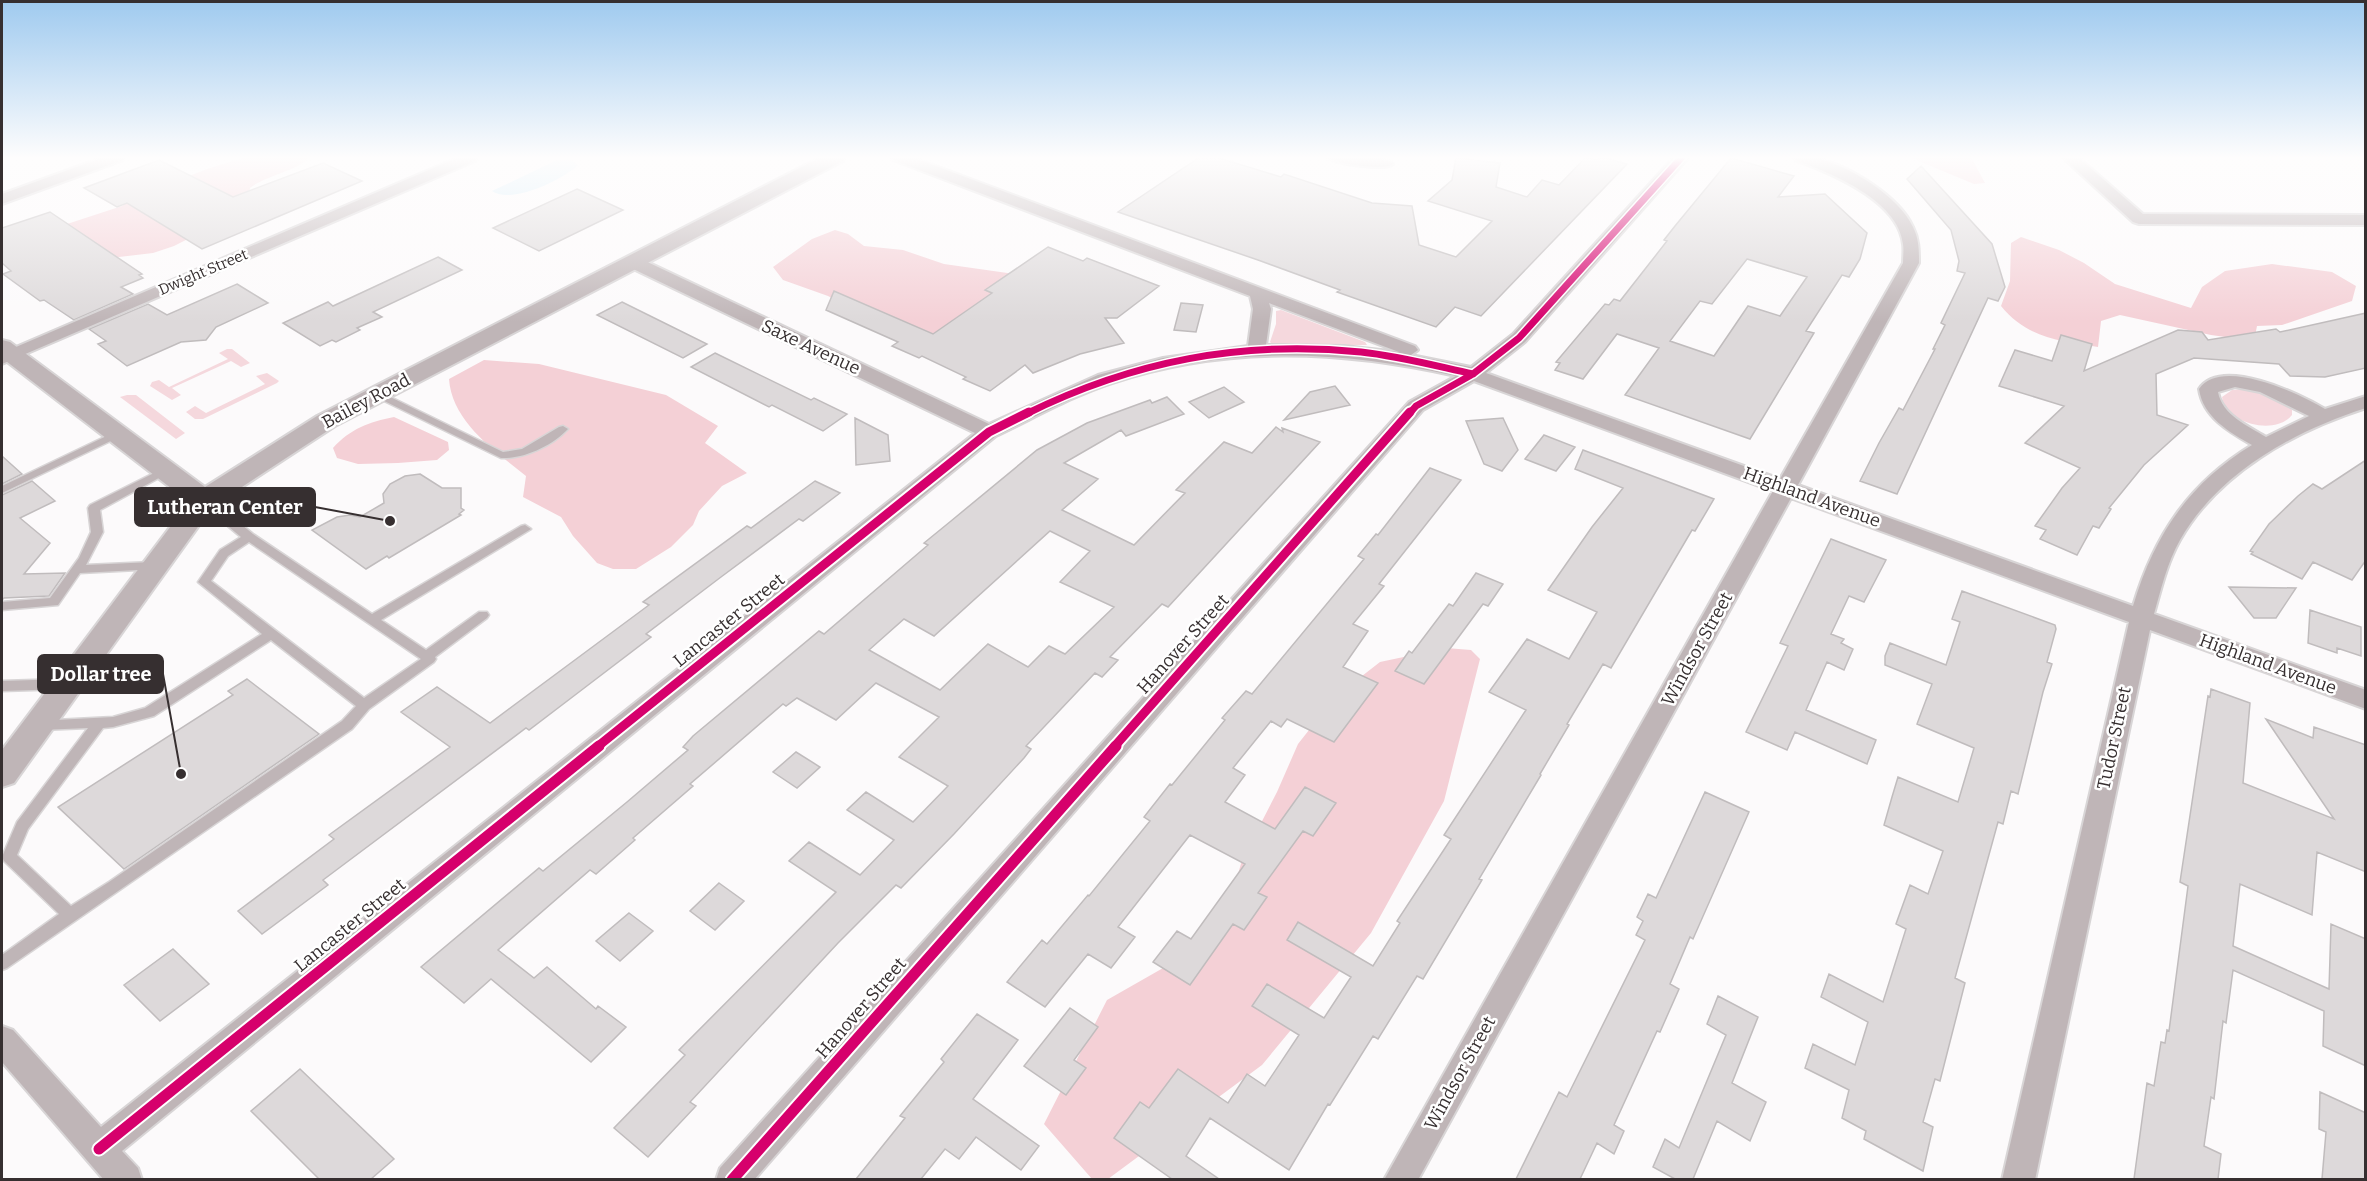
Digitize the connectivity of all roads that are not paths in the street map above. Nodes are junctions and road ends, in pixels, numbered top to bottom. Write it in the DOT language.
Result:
graph roads {
  1 [pos="341,212"];
  2 [pos="730,212"];
  3 [pos="1044,212"];
  4 [pos="1632,212"];
  5 [pos="1895,212"];
  6 [pos="2131,212"];
  7 [pos="2366,220"];
  8 [pos="633,262"];
  9 [pos="1258,293"];
  10 [pos="1256,351"];
  11 [pos="5,353"];
  12 [pos="1473,374"];
  13 [pos="378,394"];
  14 [pos="2366,402"];
  15 [pos="2323,416"];
  16 [pos="563,429"];
  17 [pos="989,432"];
  18 [pos="117,434"];
  19 [pos="2267,446"];
  20 [pos="164,471"];
  21 [pos="2,489"];
  22 [pos="1787,489"];
  23 [pos="204,500"];
  24 [pos="525,529"];
  25 [pos="249,537"];
  26 [pos="153,566"];
  27 [pos="77,569"];
  28 [pos="2,606"];
  29 [pos="483,615"];
  30 [pos="2141,618"];
  31 [pos="372,619"];
  32 [pos="271,634"];
  33 [pos="427,656"];
  34 [pos="67,684"];
  35 [pos="2,687"];
  36 [pos="2366,700"];
  37 [pos="364,705"];
  38 [pos="99,723"];
  39 [pos="37,725"];
  40 [pos="2,774"];
  41 [pos="70,915"];
  42 [pos="2,963"];
  43 [pos="2,1040"];
  44 [pos="99,1149"];
  45 [pos="126,1179"];
  46 [pos="732,1179"];
  47 [pos="1400,1179"];
  48 [pos="2018,1179"];
  1 -- 11 [label="street, Dwight Street"];
  2 -- 8 [label="street, Bailey Road"];
  3 -- 9 [label="street, Highland Avenue"];
  4 -- 12 [label="street, Hanover Street"];
  5 -- 22 [label="street, Windsor Street"];
  6 -- 7 [label="street"];
  8 -- 13 [label="street, Bailey Road"];
  8 -- 17 [label="street, Saxe Avenue"];
  9 -- 10 [label="street"];
  9 -- 12 [label="street, Highland Avenue"];
  10 -- 12 [label="street, Lancaster Street"];
  10 -- 17 [label="street, Lancaster Street"];
  11 -- 18 [label="street"];
  12 -- 22 [label="street, Highland Avenue"];
  12 -- 46 [label="street, Hanover Street"];
  13 -- 16 [label="lane"];
  13 -- 23 [label="street, Bailey Road"];
  14 -- 15 [label="street, Tudor Street"];
  15 -- 19 [label="street, Tudor Street"];
  15 -- 19 [label="street"];
  17 -- 44 [label="street, Lancaster Street"];
  18 -- 20 [label="street"];
  18 -- 21 [label="lane"];
  19 -- 30 [label="street, Tudor Street"];
  20 -- 23 [label="street"];
  20 -- 27 [label="lane"];
  22 -- 30 [label="street, Highland Avenue"];
  22 -- 47 [label="street, Windsor Street"];
  23 -- 25 [label="lane"];
  23 -- 26 [label="street, Bailey Road"];
  24 -- 31 [label="lane"];
  25 -- 31 [label="lane"];
  25 -- 32 [label="lane"];
  26 -- 27 [label="lane"];
  26 -- 34 [label="street, Bailey Road"];
  27 -- 28 [label="lane"];
  29 -- 33 [label="lane"];
  30 -- 36 [label="street, Highland Avenue"];
  30 -- 48 [label="street, Tudor Street"];
  31 -- 33 [label="lane"];
  32 -- 37 [label="lane"];
  32 -- 38 [label="lane"];
  33 -- 37 [label="lane"];
  34 -- 35 [label="lane"];
  34 -- 39 [label="street, Bailey Road"];
  37 -- 41 [label="lane"];
  38 -- 39 [label="lane"];
  38 -- 41 [label="lane"];
  39 -- 40 [label="street, Bailey Road"];
  41 -- 42 [label="lane"];
  43 -- 44 [label="street"];
  44 -- 45 [label="street"];
}
